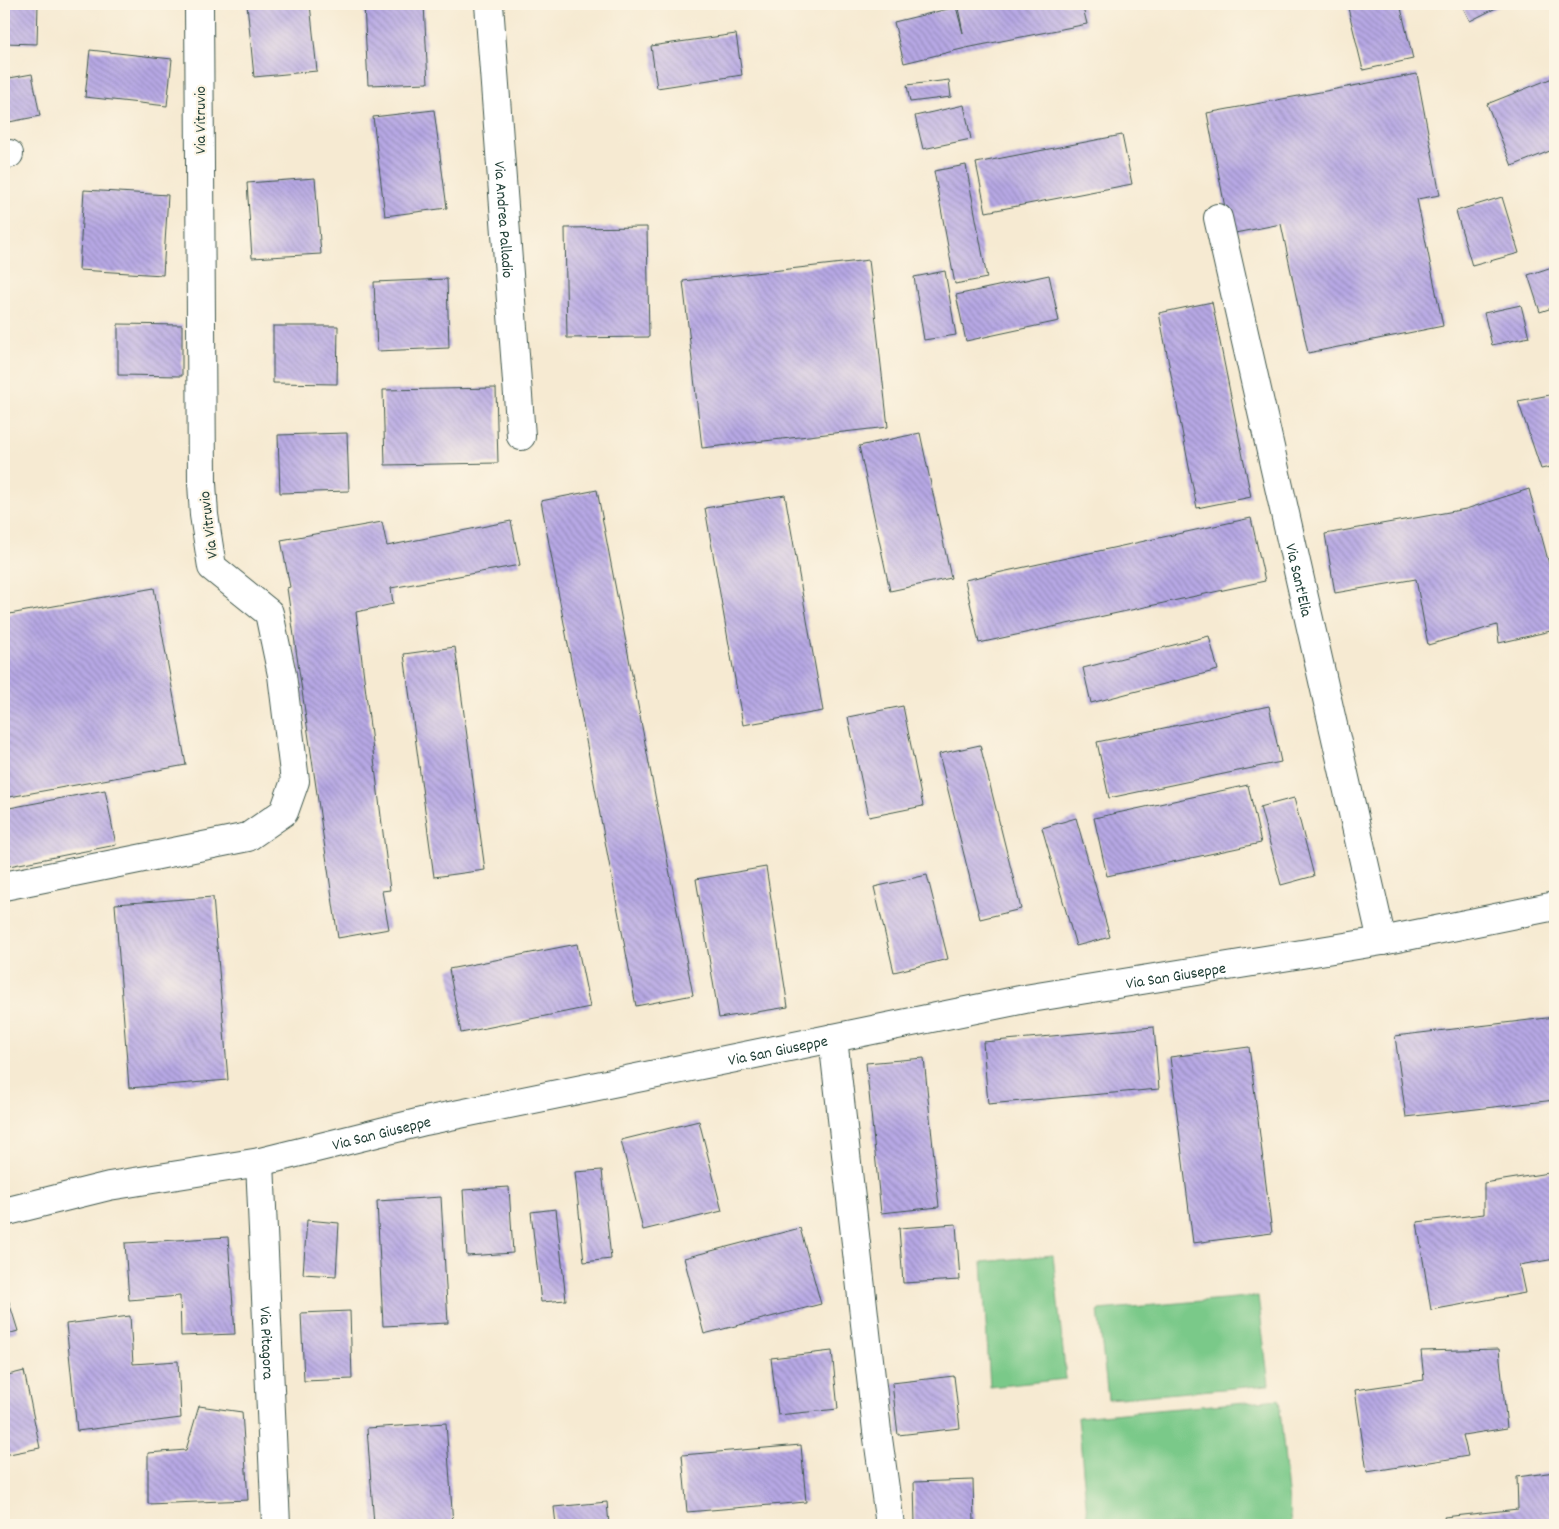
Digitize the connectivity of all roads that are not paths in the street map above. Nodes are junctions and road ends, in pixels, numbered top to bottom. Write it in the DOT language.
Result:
graph roads {
  1 [pos="198,4"];
  2 [pos="489,4"];
  3 [pos="1218,218"];
  4 [pos="520,436"];
  5 [pos="4,886"];
  6 [pos="1555,906"];
  7 [pos="1382,941"];
  8 [pos="833,1038"];
  9 [pos="260,1162"];
  10 [pos="4,1212"];
  11 [pos="276,1525"];
  12 [pos="890,1525"];
  1 -- 5 [label="street, Via Vitruvio"];
  2 -- 4 [label="street, Via Andrea Palladio"];
  3 -- 7 [label="street, Via Sant'Elia"];
  6 -- 7 [label="street, Via San Giuseppe"];
  7 -- 8 [label="street, Via San Giuseppe"];
  8 -- 9 [label="street, Via San Giuseppe"];
  8 -- 12 [label="street"];
  9 -- 10 [label="street, Via San Giuseppe"];
  9 -- 11 [label="street, Via Pitagora"];
}
